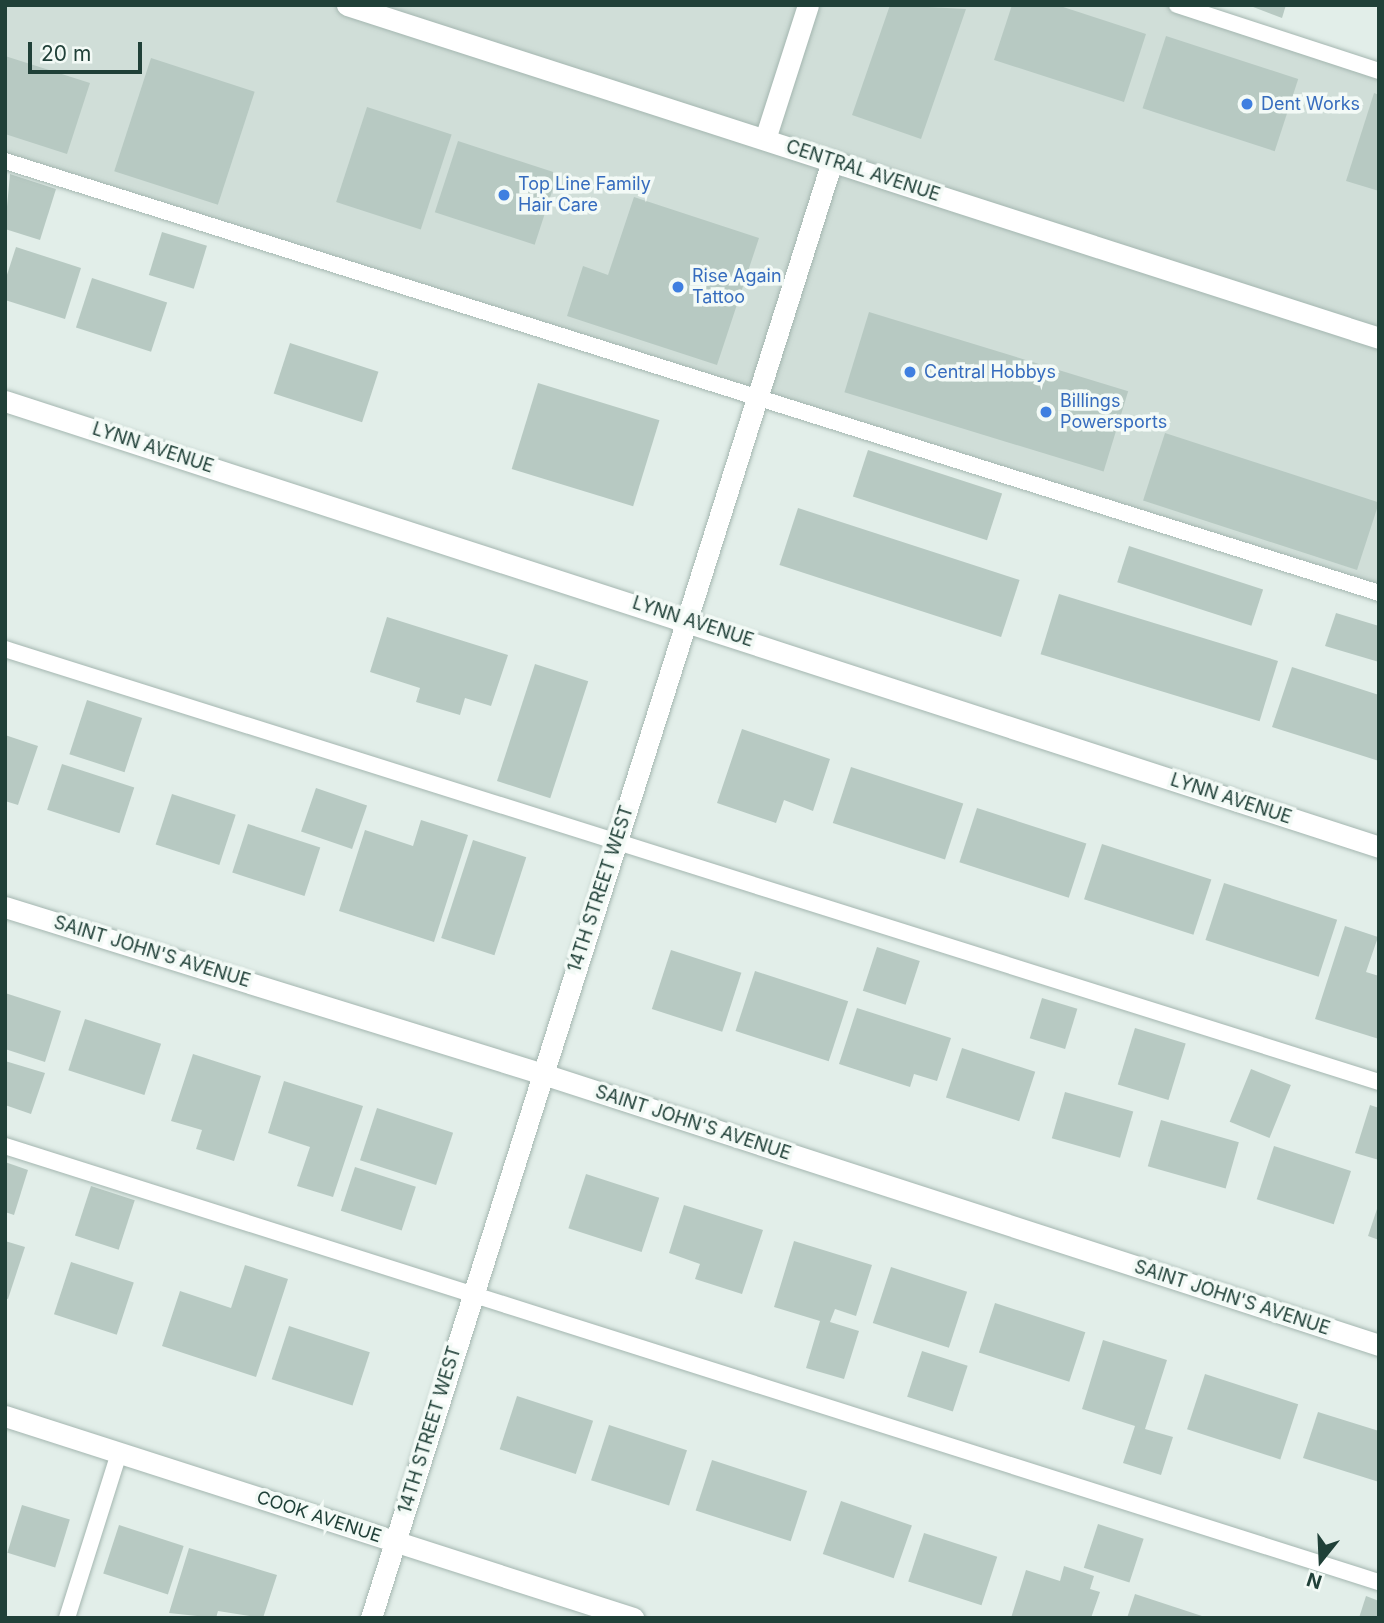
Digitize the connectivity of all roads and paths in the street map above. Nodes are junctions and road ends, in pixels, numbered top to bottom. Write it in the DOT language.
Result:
graph roads {
  1 [pos="347,5"];
  2 [pos="808,5"];
  3 [pos="1177,5"];
  4 [pos="1379,71"];
  5 [pos="765,139"];
  6 [pos="5,161"];
  7 [pos="832,161"];
  8 [pos="1379,338"];
  9 [pos="759,397"];
  10 [pos="5,401"];
  11 [pos="1379,593"];
  12 [pos="689,620"];
  13 [pos="5,649"];
  14 [pos="616,845"];
  15 [pos="1379,847"];
  16 [pos="5,907"];
  17 [pos="540,1073"];
  18 [pos="1379,1082"];
  19 [pos="5,1146"];
  20 [pos="472,1295"];
  21 [pos="1379,1345"];
  22 [pos="5,1416"];
  23 [pos="119,1452"];
  24 [pos="396,1541"];
  25 [pos="1379,1582"];
  26 [pos="67,1618"];
  27 [pos="371,1618"];
  28 [pos="633,1618"];
  1 -- 5 [label="street, CENTRAL AVENUE"];
  2 -- 5 [label="street"];
  3 -- 4 [label="lane"];
  5 -- 7 [label="street, CENTRAL AVENUE"];
  6 -- 9 [label="lane"];
  7 -- 8 [label="street, CENTRAL AVENUE"];
  7 -- 9 [label="street, 14TH STREET WEST"];
  9 -- 11 [label="lane"];
  9 -- 12 [label="street, 14TH STREET WEST"];
  10 -- 12 [label="street, LYNN AVENUE"];
  12 -- 14 [label="street, 14TH STREET WEST"];
  12 -- 15 [label="street, LYNN AVENUE"];
  13 -- 14 [label="lane"];
  14 -- 17 [label="street, 14TH STREET WEST"];
  14 -- 18 [label="lane"];
  16 -- 17 [label="street, SAINT JOHN'S AVENUE"];
  17 -- 20 [label="street, 14TH STREET WEST"];
  17 -- 21 [label="street, SAINT JOHN'S AVENUE"];
  19 -- 20 [label="lane"];
  20 -- 24 [label="street, 14TH STREET WEST"];
  20 -- 25 [label="lane"];
  22 -- 23 [label="street, COOK AVENUE"];
  23 -- 24 [label="street, COOK AVENUE"];
  23 -- 26 [label="lane"];
  24 -- 27 [label="street, 14TH STREET WEST"];
  24 -- 28 [label="street, COOK AVENUE"];
}
